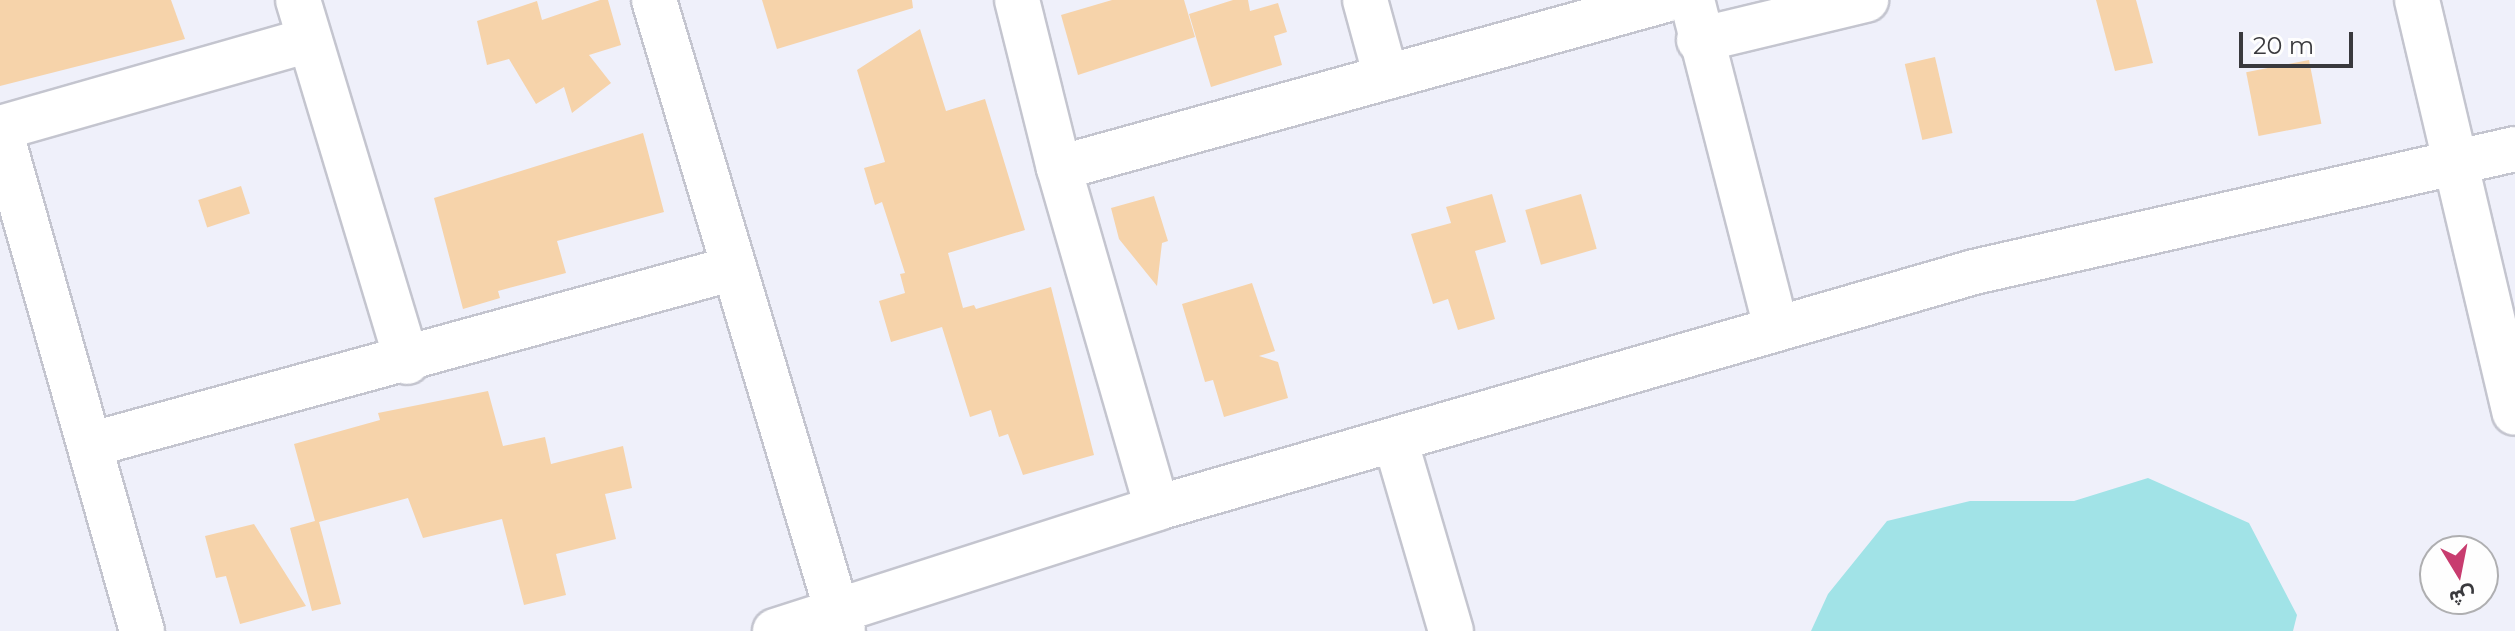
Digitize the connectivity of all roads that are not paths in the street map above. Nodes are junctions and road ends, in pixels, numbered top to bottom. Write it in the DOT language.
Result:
graph roads {
  1 [pos="654,0"];
  2 [pos="1017,0"];
  3 [pos="1365,0"];
  4 [pos="1665,0"];
  5 [pos="1866,0"];
  6 [pos="2417,0"];
  7 [pos="303,20"];
  8 [pos="1696,20"];
  9 [pos="1386,77"];
  10 [pos="0,129"];
  11 [pos="2515,149"];
  12 [pos="2454,161"];
  13 [pos="1059,168"];
  14 [pos="734,268"];
  15 [pos="1776,327"];
  16 [pos="407,362"];
  17 [pos="2515,413"];
  18 [pos="1396,443"];
  19 [pos="93,444"];
  20 [pos="1157,508"];
  21 [pos="840,622"];
  22 [pos="142,631"];
  23 [pos="775,631"];
  24 [pos="1451,631"];
  1 -- 14 [label="street"];
  2 -- 13 [label="street"];
  3 -- 9 [label="street"];
  4 -- 9 [label="street"];
  5 -- 8 [label="street"];
  6 -- 12 [label="street"];
  7 -- 10 [label="street"];
  7 -- 16 [label="street"];
  8 -- 15 [label="street"];
  9 -- 13 [label="street"];
  10 -- 19 [label="street"];
  11 -- 12 [label="street"];
  12 -- 15 [label="street"];
  12 -- 17 [label="street"];
  13 -- 20 [label="street"];
  14 -- 16 [label="street"];
  14 -- 21 [label="street"];
  15 -- 18 [label="street"];
  16 -- 19 [label="street"];
  18 -- 20 [label="street"];
  18 -- 24 [label="street"];
  19 -- 22 [label="street"];
  20 -- 21 [label="street"];
  21 -- 23 [label="street"];
}
